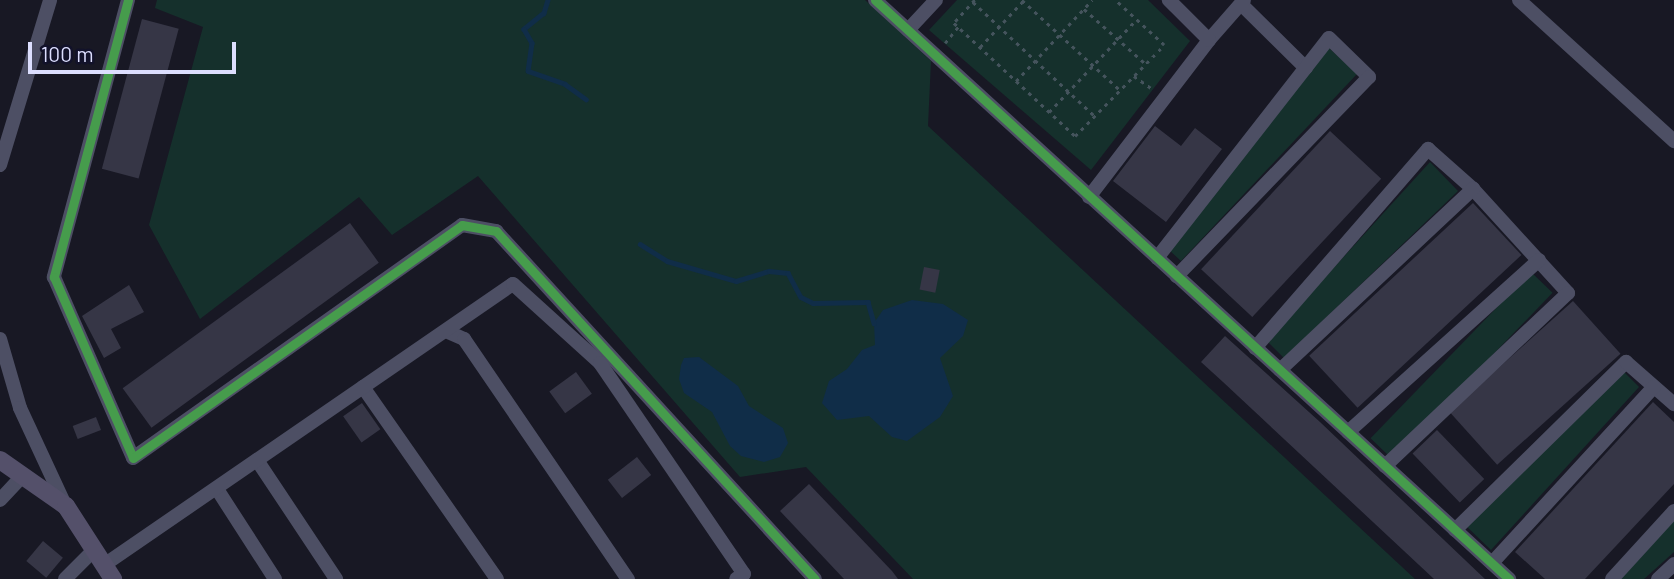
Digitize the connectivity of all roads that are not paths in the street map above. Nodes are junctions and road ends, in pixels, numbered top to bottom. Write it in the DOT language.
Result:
graph roads {
  1 [pos="50,0"];
  2 [pos="128,0"];
  3 [pos="875,0"];
  4 [pos="936,0"];
  5 [pos="1169,0"];
  6 [pos="1519,0"];
  7 [pos="1242,2"];
  8 [pos="908,30"];
  9 [pos="1209,40"];
  10 [pos="1306,68"];
  11 [pos="1674,141"];
  12 [pos="0,165"];
  13 [pos="1473,189"];
  14 [pos="1089,197"];
  15 [pos="1157,258"];
  16 [pos="1539,260"];
  17 [pos="1177,276"];
  18 [pos="446,331"];
  19 [pos="0,339"];
  20 [pos="1255,348"];
  21 [pos="1280,370"];
  22 [pos="363,387"];
  23 [pos="1654,387"];
  24 [pos="1674,404"];
  25 [pos="1348,432"];
  26 [pos="0,460"];
  27 [pos="257,460"];
  28 [pos="1385,466"];
  29 [pos="22,475"];
  30 [pos="217,489"];
  31 [pos="0,500"];
  32 [pos="66,506"];
  33 [pos="1674,511"];
  34 [pos="1455,530"];
  35 [pos="1492,563"];
  36 [pos="104,564"];
  37 [pos="1674,564"];
  38 [pos="65,579"];
  39 [pos="275,579"];
  40 [pos="336,579"];
  41 [pos="497,579"];
  42 [pos="628,579"];
  43 [pos="736,579"];
  44 [pos="816,579"];
  45 [pos="1509,579"];
  46 [pos="1612,579"];
  47 [pos="1658,579"];
  1 -- 12 [label="street"];
  2 -- 44 [label="street"];
  3 -- 8 [label="street"];
  4 -- 8 [label="street"];
  5 -- 9 [label="street"];
  6 -- 11 [label="street"];
  7 -- 9 [label="street"];
  7 -- 10 [label="street"];
  8 -- 14 [label="street"];
  9 -- 14 [label="street"];
  10 -- 15 [label="street"];
  10 -- 17 [label="street"];
  13 -- 16 [label="street"];
  13 -- 20 [label="street"];
  13 -- 21 [label="street"];
  14 -- 15 [label="street"];
  15 -- 17 [label="street"];
  16 -- 25 [label="street"];
  16 -- 28 [label="street"];
  17 -- 20 [label="street"];
  18 -- 22 [label="street"];
  18 -- 42 [label="street"];
  18 -- 43 [label="street"];
  19 -- 32 [label="street"];
  20 -- 21 [label="street"];
  21 -- 25 [label="street"];
  22 -- 27 [label="street"];
  22 -- 41 [label="street"];
  23 -- 24 [label="street"];
  23 -- 34 [label="street"];
  23 -- 35 [label="street"];
  25 -- 28 [label="street"];
  26 -- 29 [label="main road"];
  27 -- 30 [label="street"];
  27 -- 40 [label="street"];
  28 -- 34 [label="street"];
  29 -- 31 [label="street"];
  29 -- 32 [label="main road"];
  30 -- 36 [label="street"];
  30 -- 39 [label="street"];
  32 -- 36 [label="main road"];
  33 -- 46 [label="street"];
  34 -- 35 [label="street"];
  35 -- 45 [label="street"];
  36 -- 38 [label="street"];
  37 -- 47 [label="street"];
}
